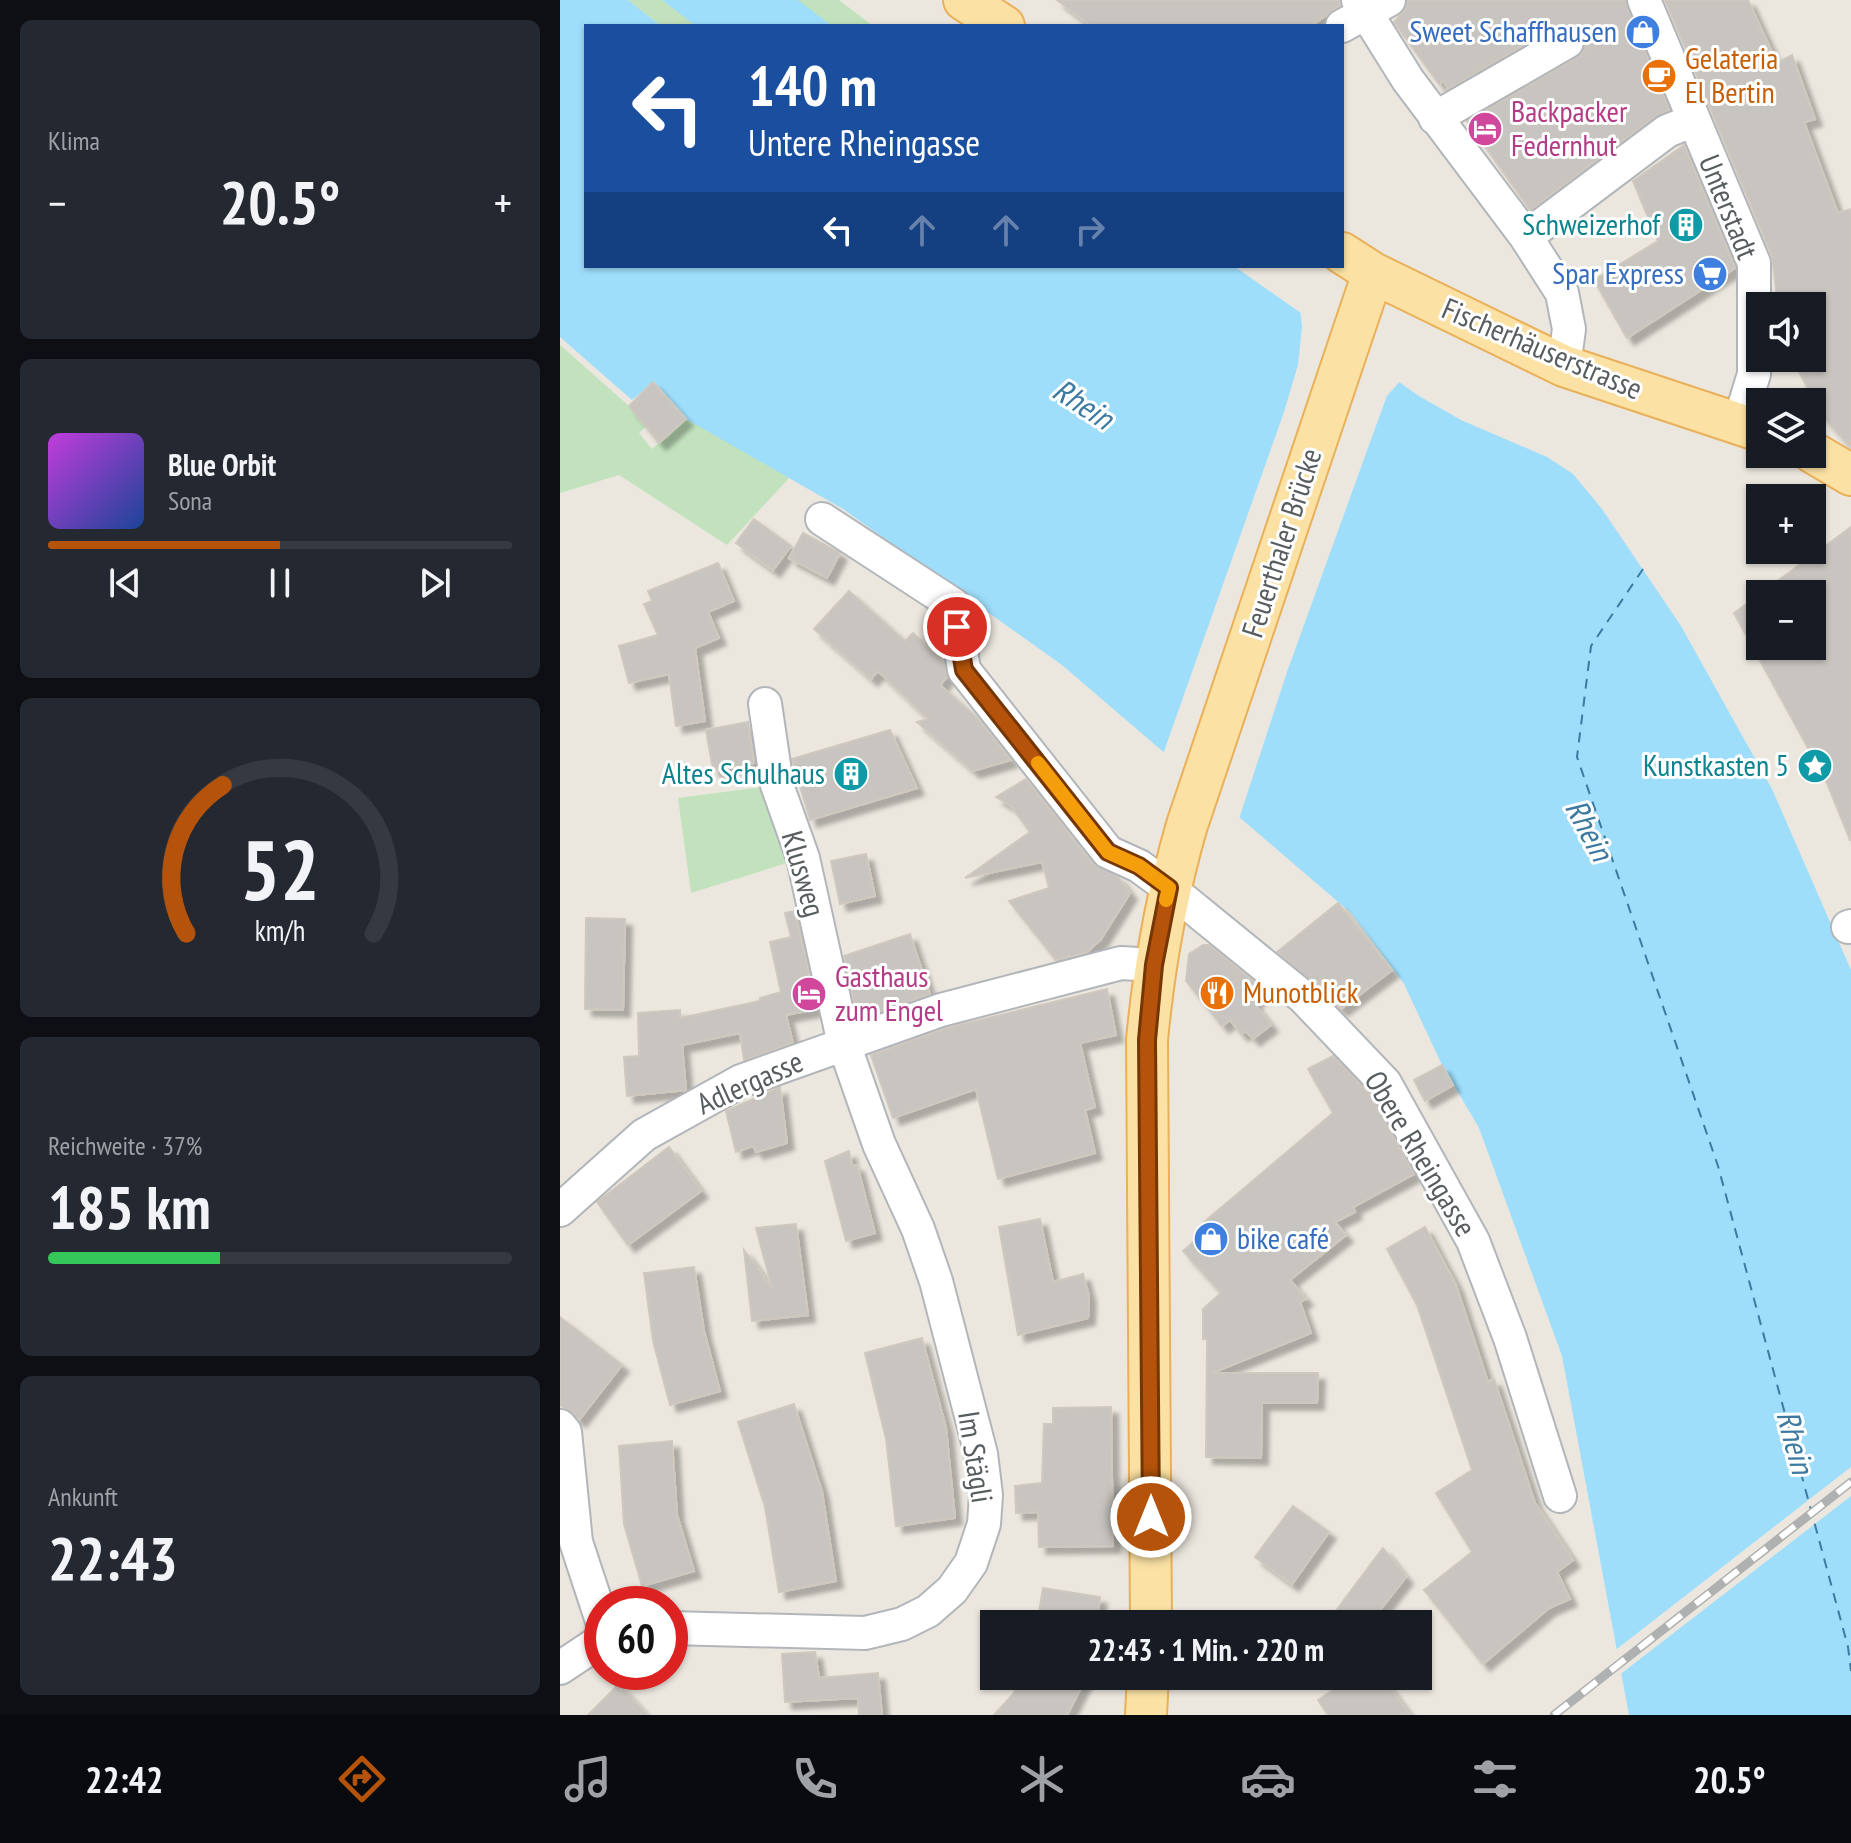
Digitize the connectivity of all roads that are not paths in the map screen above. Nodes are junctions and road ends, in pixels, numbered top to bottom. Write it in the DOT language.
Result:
graph roads {
  1 [pos="964,0"];
  2 [pos="1644,0"];
  3 [pos="1363,10"];
  4 [pos="1001,24"];
  5 [pos="1567,42"];
  6 [pos="1435,118"];
  7 [pos="1692,121"];
  8 [pos="1526,237"];
  9 [pos="1358,263"];
  10 [pos="1564,366"];
  11 [pos="1753,388"];
  12 [pos="1746,426"];
  13 [pos="1826,460"];
  14 [pos="1851,475"];
  15 [pos="822,519"];
  16 [pos="765,704"];
  17 [pos="1169,888"];
  18 [pos="1154,965"];
  19 [pos="844,1044"];
  20 [pos="560,1210"];
  21 [pos="560,1426"];
  22 [pos="1560,1496"];
  23 [pos="590,1586"];
  24 [pos="1151,1610"];
  25 [pos="688,1628"];
  26 [pos="584,1652"];
  27 [pos="560,1668"];
  28 [pos="1147,1690"];
  29 [pos="1146,1715"];
  1 -- 4 [label="main road"];
  2 -- 7 [label="street, Unterstadt"];
  3 -- 6 [label="street"];
  5 -- 6 [label="street"];
  6 -- 8 [label="street"];
  7 -- 8 [label="street"];
  7 -- 11 [label="street, Unterstadt"];
  8 -- 10 [label="street"];
  9 -- 10 [label="main road, Fischerhäuserstrasse"];
  9 -- 17 [label="main road, Feuerthaler Brücke"];
  10 -- 12 [label="main road, Fischerhäuserstrasse"];
  13 -- 14 [label="main road"];
  15 -- 17 [label="street, Obere Rheingasse"];
  16 -- 19 [label="street, Klusweg"];
  17 -- 18 [label="main road, Feuerthaler Brücke"];
  17 -- 22 [label="street, Obere Rheingasse"];
  18 -- 19 [label="street, Adlergasse"];
  18 -- 24 [label="main road, Feuerthaler Brücke"];
  19 -- 20 [label="street, Adlergasse"];
  19 -- 25 [label="street, Im Stägli"];
  21 -- 23 [label="street"];
  26 -- 27 [label="street"];
  28 -- 29 [label="main road"];
}
